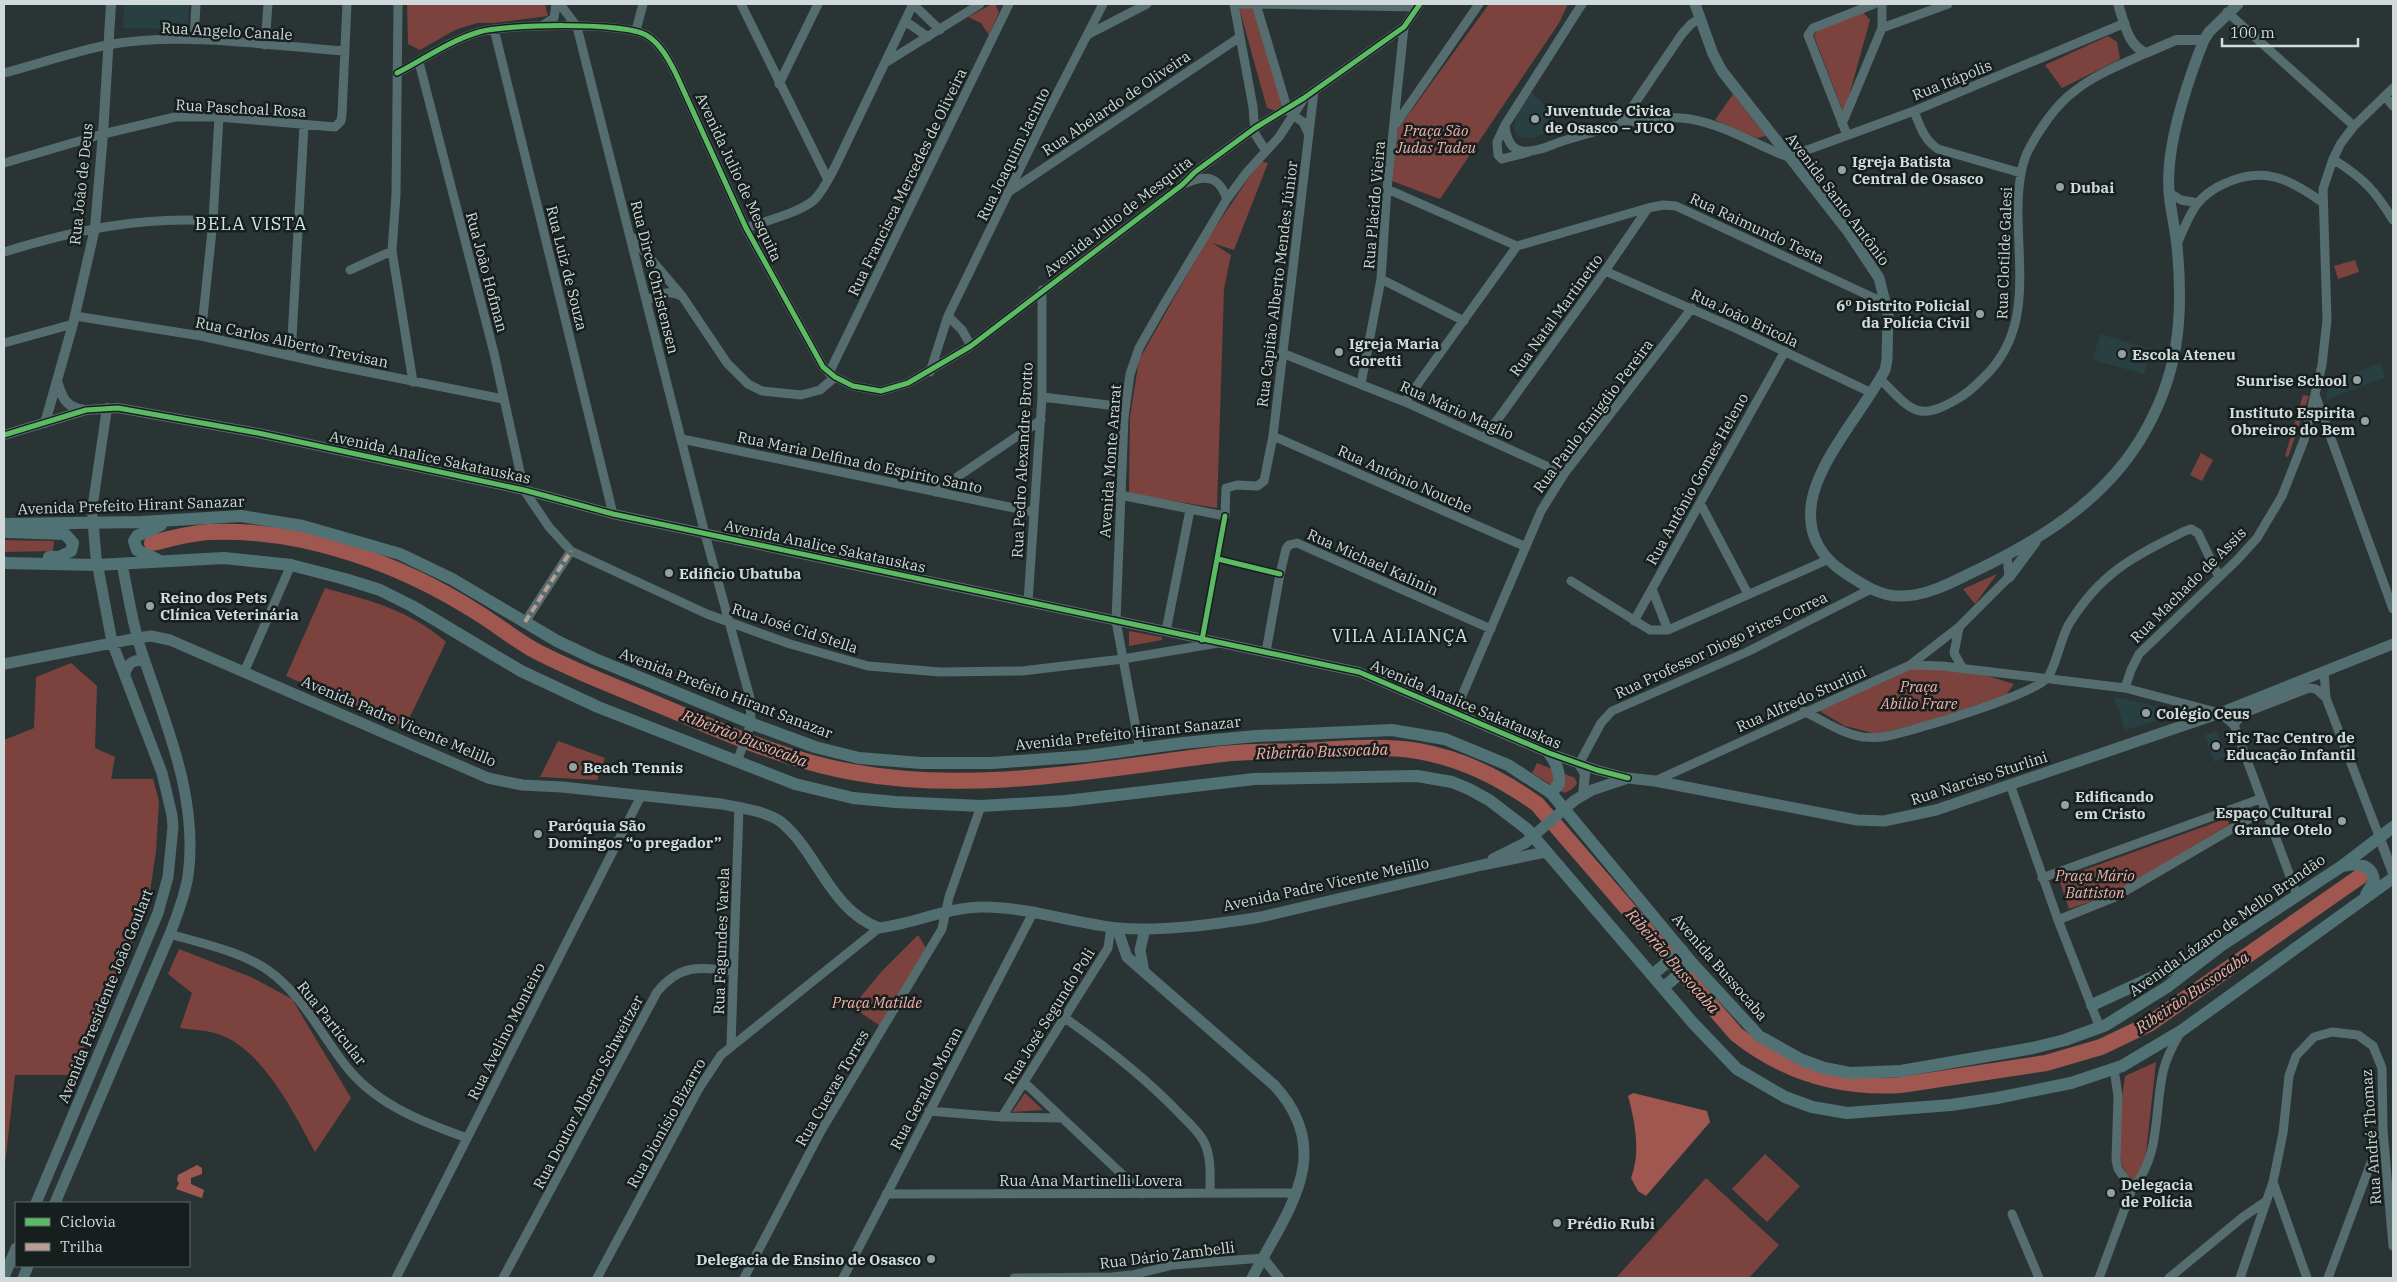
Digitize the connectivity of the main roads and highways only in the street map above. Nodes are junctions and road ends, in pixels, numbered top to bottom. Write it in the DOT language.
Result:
graph roads {
  1 [pos="1695,4"];
  2 [pos="2238,4"];
  3 [pos="170,521"];
  4 [pos="4,524"];
  5 [pos="93,528"];
  6 [pos="4,530"];
  7 [pos="2036,540"];
  8 [pos="4,556"];
  9 [pos="170,560"];
  10 [pos="97,561"];
  11 [pos="4,563"];
  12 [pos="122,564"];
  13 [pos="2009,577"];
  14 [pos="138,638"];
  15 [pos="112,642"];
  16 [pos="2393,644"];
  17 [pos="145,661"];
  18 [pos="4,664"];
  19 [pos="125,673"];
  20 [pos="1549,753"];
  21 [pos="1551,793"];
  22 [pos="1563,811"];
  23 [pos="2393,827"];
  24 [pos="1534,837"];
  25 [pos="1546,852"];
  26 [pos="1482,864"];
  27 [pos="2342,866"];
  28 [pos="2393,878"];
  29 [pos="2363,899"];
  30 [pos="1114,927"];
  31 [pos="1145,929"];
  32 [pos="1680,952"];
  33 [pos="2199,962"];
  34 [pos="1690,964"];
  35 [pos="1144,972"];
  36 [pos="1656,972"];
  37 [pos="1666,986"];
  38 [pos="2092,1005"];
  39 [pos="2100,1028"];
  40 [pos="36,1202"];
  41 [pos="55,1202"];
  42 [pos="15,1250"];
  43 [pos="4,1277"];
  44 [pos="1252,1278"];
  1 -- 7 [label="main road, Avenida Santo Antônio"];
  2 -- 7 [label="main road, Avenida Santo Antônio"];
  3 -- 5 [label="main road, Avenida Prefeito Hirant Sanazar"];
  3 -- 9 [label="main road"];
  3 -- 21 [label="main road, Avenida Prefeito Hirant Sanazar"];
  4 -- 5 [label="main road, Avenida Prefeito Hirant Sanazar"];
  5 -- 10 [label="main road, Avenida Presidente João Goulart"];
  6 -- 8 [label="main road"];
  7 -- 13 [label="main road"];
  9 -- 12 [label="main road"];
  9 -- 24 [label="main road"];
  10 -- 11 [label="main road"];
  10 -- 12 [label="main road"];
  10 -- 15 [label="main road, Avenida Presidente João Goulart"];
  12 -- 14 [label="main road"];
  14 -- 15 [label="main road, Avenida Padre Vicente Melillo"];
  14 -- 17 [label="main road"];
  14 -- 30 [label="main road, Avenida Padre Vicente Melillo"];
  15 -- 18 [label="main road, Avenida Padre Vicente Melillo"];
  15 -- 19 [label="main road, Avenida Presidente João Goulart"];
  16 -- 22 [label="main road, Rua Narciso Sturlini"];
  17 -- 19 [label="main road"];
  17 -- 41 [label="main road"];
  19 -- 40 [label="main road, Avenida Presidente João Goulart"];
  20 -- 21 [label="main road"];
  21 -- 22 [label="main road, Avenida Prefeito Hirant Sanazar"];
  22 -- 24 [label="main road, Avenida Padre Vicente Melillo"];
  22 -- 32 [label="main road, Avenida Bussocaba"];
  23 -- 27 [label="main road, Avenida Lázaro de Mello Brandão"];
  24 -- 25 [label="main road"];
  24 -- 26 [label="main road, Avenida Padre Vicente Melillo"];
  25 -- 26 [label="main road, Avenida Padre Vicente Melillo"];
  25 -- 36 [label="main road"];
  26 -- 31 [label="main road, Avenida Padre Vicente Melillo"];
  27 -- 29 [label="main road"];
  27 -- 33 [label="main road, Avenida Lázaro de Mello Brandão"];
  28 -- 29 [label="main road"];
  29 -- 37 [label="main road"];
  30 -- 31 [label="main road, Avenida Padre Vicente Melillo"];
  30 -- 35 [label="main road"];
  31 -- 35 [label="main road"];
  32 -- 34 [label="main road, Avenida Bussocaba"];
  32 -- 36 [label="main road"];
  33 -- 38 [label="main road"];
  33 -- 39 [label="main road, Avenida Lázaro de Mello Brandão"];
  34 -- 37 [label="main road"];
  34 -- 39 [label="main road, Avenida Bussocaba"];
  35 -- 44 [label="main road"];
  36 -- 37 [label="main road"];
  42 -- 43 [label="main road"];
}
